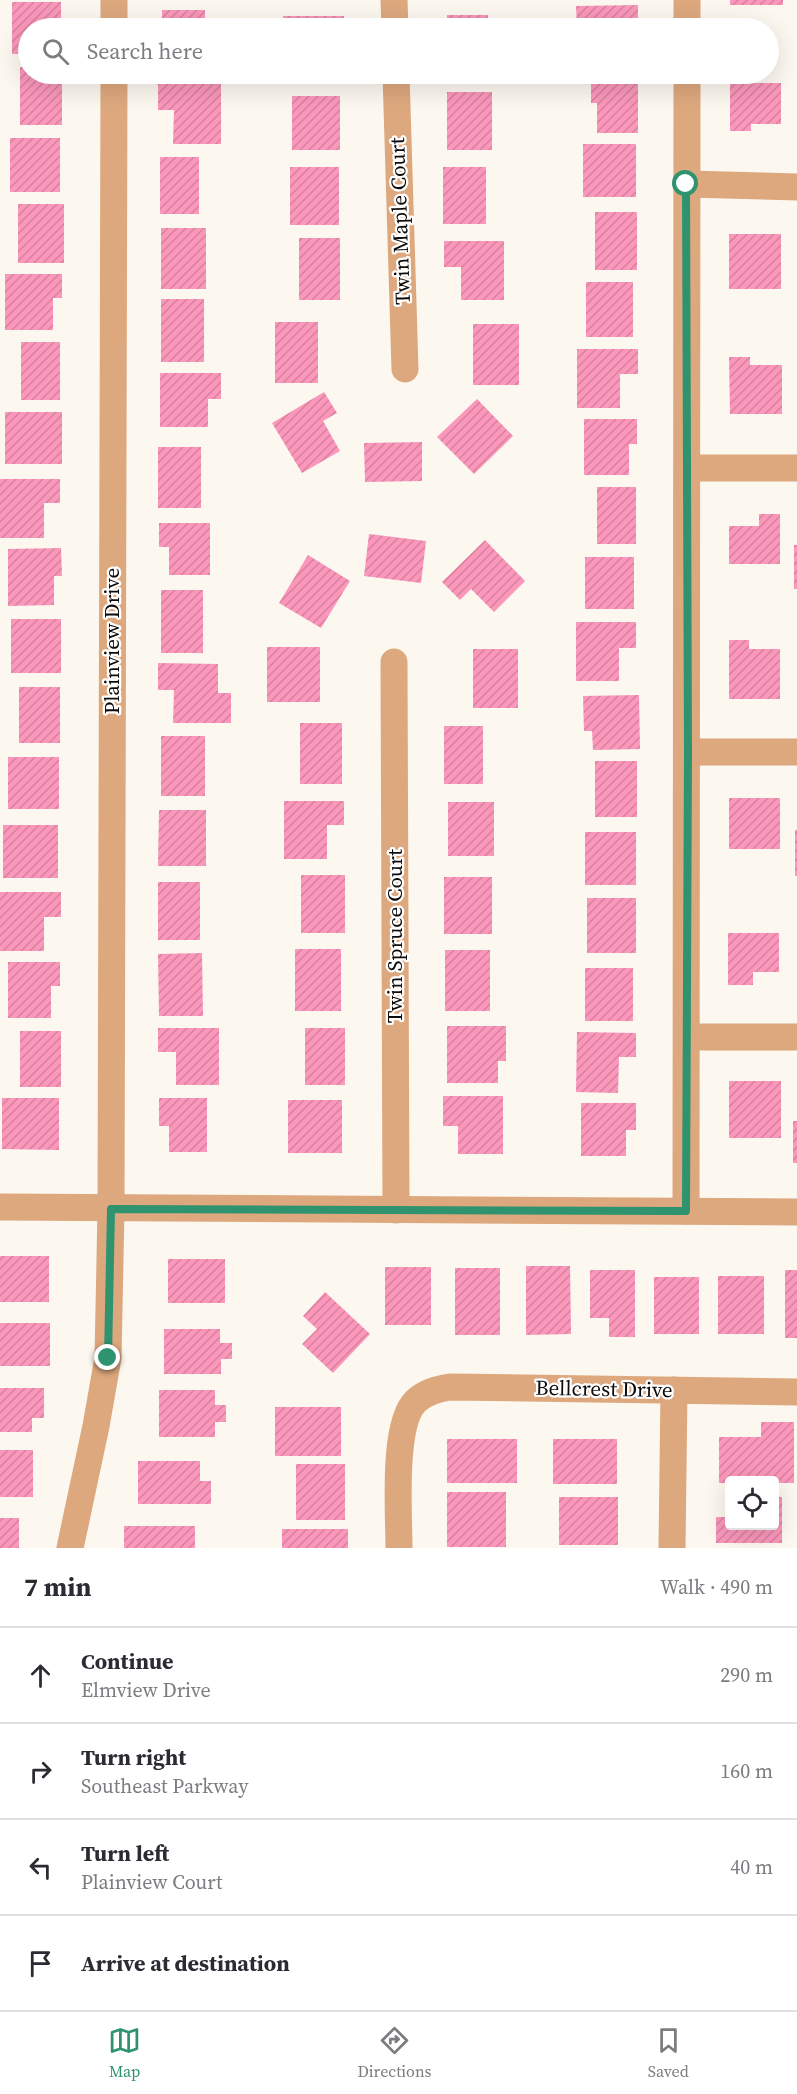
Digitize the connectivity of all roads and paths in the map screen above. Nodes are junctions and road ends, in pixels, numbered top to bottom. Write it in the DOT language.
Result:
graph roads {
  1 [pos="114,0"];
  2 [pos="394,0"];
  3 [pos="687,0"];
  4 [pos="114,18"];
  5 [pos="394,18"];
  6 [pos="687,18"];
  7 [pos="114,84"];
  8 [pos="396,84"];
  9 [pos="687,84"];
  10 [pos="686,184"];
  11 [pos="797,188"];
  12 [pos="405,369"];
  13 [pos="688,468"];
  14 [pos="797,468"];
  15 [pos="394,662"];
  16 [pos="688,752"];
  17 [pos="797,752"];
  18 [pos="687,1037"];
  19 [pos="797,1037"];
  20 [pos="0,1207"];
  21 [pos="111,1209"];
  22 [pos="396,1210"];
  23 [pos="686,1211"];
  24 [pos="797,1212"];
  25 [pos="674,1390"];
  26 [pos="797,1392"];
  27 [pos="69,1548"];
  28 [pos="399,1548"];
  29 [pos="672,1548"];
  1 -- 4 [label="street"];
  2 -- 5 [label="street"];
  3 -- 6 [label="street"];
  7 -- 21 [label="street, Plainview Drive"];
  8 -- 12 [label="street, Twin Maple Court"];
  9 -- 10 [label="street"];
  10 -- 11 [label="street"];
  10 -- 13 [label="street"];
  13 -- 14 [label="street"];
  13 -- 16 [label="street"];
  15 -- 22 [label="street, Twin Spruce Court"];
  16 -- 17 [label="street"];
  16 -- 18 [label="street"];
  18 -- 19 [label="street"];
  18 -- 23 [label="street"];
  20 -- 21 [label="street"];
  21 -- 22 [label="street"];
  21 -- 27 [label="street, Plainview Drive"];
  22 -- 23 [label="street"];
  23 -- 24 [label="street"];
  25 -- 26 [label="street, Bellcrest Drive"];
  25 -- 28 [label="street, Bellcrest Drive"];
  25 -- 29 [label="street"];
}
